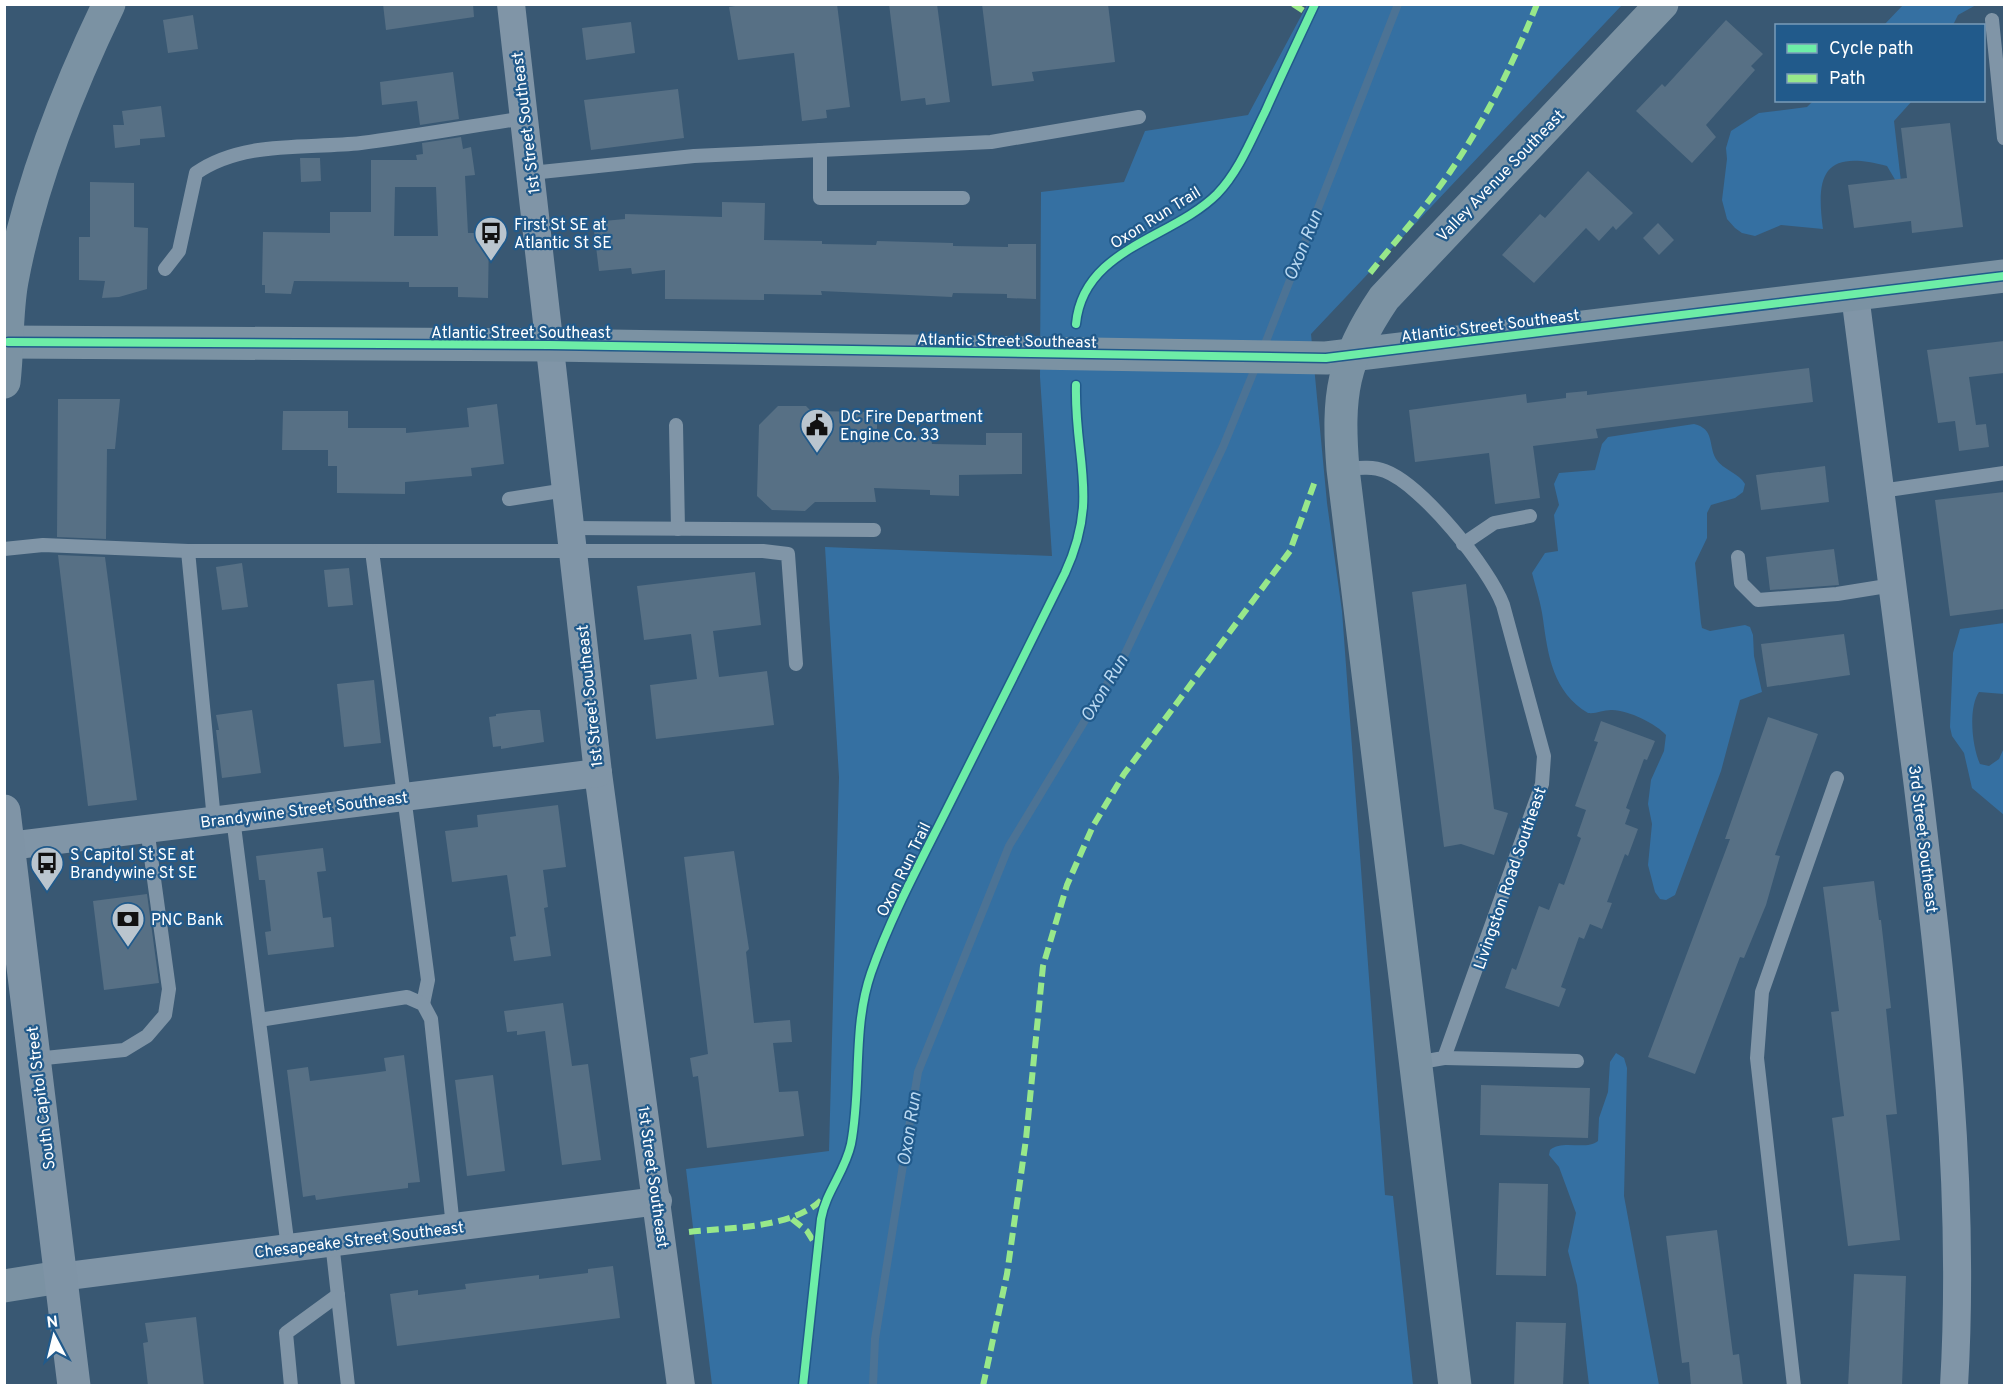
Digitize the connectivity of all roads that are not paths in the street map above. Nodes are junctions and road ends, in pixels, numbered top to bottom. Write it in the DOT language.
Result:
graph roads {
  1 [pos="109,4"];
  2 [pos="511,4"];
  3 [pos="1662,4"];
  4 [pos="1992,20"];
  5 [pos="1139,117"];
  6 [pos="525,118"];
  7 [pos="2004,138"];
  8 [pos="820,150"];
  9 [pos="531,173"];
  10 [pos="963,198"];
  11 [pos="10,266"];
  12 [pos="165,269"];
  13 [pos="2004,276"];
  14 [pos="1855,295"];
  15 [pos="6,342"];
  16 [pos="550,345"];
  17 [pos="1351,355"];
  18 [pos="4,382"];
  19 [pos="676,425"];
  20 [pos="1343,468"];
  21 [pos="2004,473"];
  22 [pos="566,490"];
  23 [pos="1881,490"];
  24 [pos="509,499"];
  25 [pos="1530,516"];
  26 [pos="678,529"];
  27 [pos="874,530"];
  28 [pos="572,540"];
  29 [pos="1463,544"];
  30 [pos="4,549"];
  31 [pos="188,550"];
  32 [pos="372,551"];
  33 [pos="1738,556"];
  34 [pos="1893,585"];
  35 [pos="796,664"];
  36 [pos="598,773"];
  37 [pos="1837,778"];
  38 [pos="404,797"];
  39 [pos="4,811"];
  40 [pos="224,819"];
  41 [pos="147,828"];
  42 [pos="9,846"];
  43 [pos="423,1004"];
  44 [pos="259,1020"];
  45 [pos="35,1059"];
  46 [pos="1430,1060"];
  47 [pos="1577,1060"];
  48 [pos="658,1202"];
  49 [pos="453,1227"];
  50 [pos="332,1242"];
  51 [pos="288,1248"];
  52 [pos="60,1277"];
  53 [pos="4,1286"];
  54 [pos="338,1295"];
  55 [pos="74,1386"];
  56 [pos="291,1386"];
  57 [pos="348,1386"];
  58 [pos="681,1386"];
  59 [pos="1455,1386"];
  60 [pos="1794,1386"];
  61 [pos="1954,1386"];
  1 -- 11 [label="street"];
  2 -- 6 [label="street, 1st Street Southeast"];
  3 -- 17 [label="street, Valley Avenue Southeast"];
  4 -- 7 [label="lane"];
  5 -- 8 [label="lane"];
  6 -- 9 [label="street, 1st Street Southeast"];
  6 -- 12 [label="lane"];
  8 -- 9 [label="lane"];
  8 -- 10 [label="lane"];
  9 -- 16 [label="street, 1st Street Southeast"];
  11 -- 15 [label="street"];
  13 -- 14 [label="street, Atlantic Street Southeast"];
  14 -- 17 [label="street, Atlantic Street Southeast"];
  14 -- 23 [label="street, 3rd Street Southeast"];
  15 -- 16 [label="street, Atlantic Street Southeast"];
  15 -- 18 [label="street"];
  16 -- 17 [label="street, Atlantic Street Southeast"];
  16 -- 22 [label="street, 1st Street Southeast"];
  17 -- 20 [label="street, Livingston Road Southeast"];
  19 -- 26 [label="lane"];
  20 -- 29 [label="lane, Livingston Road Southeast"];
  20 -- 46 [label="street, Livingston Road Southeast"];
  21 -- 23 [label="lane"];
  22 -- 24 [label="lane"];
  22 -- 28 [label="street, 1st Street Southeast"];
  23 -- 34 [label="street, 3rd Street Southeast"];
  25 -- 29 [label="lane"];
  26 -- 27 [label="lane"];
  26 -- 28 [label="lane"];
  28 -- 32 [label="lane"];
  28 -- 35 [label="lane"];
  28 -- 36 [label="street, 1st Street Southeast"];
  29 -- 46 [label="lane, Livingston Road Southeast"];
  30 -- 31 [label="lane"];
  31 -- 32 [label="lane"];
  31 -- 40 [label="lane"];
  32 -- 38 [label="lane"];
  33 -- 34 [label="lane"];
  34 -- 61 [label="street, 3rd Street Southeast"];
  36 -- 38 [label="street, Brandywine Street Southeast"];
  36 -- 48 [label="street, 1st Street Southeast"];
  37 -- 60 [label="lane"];
  38 -- 40 [label="street, Brandywine Street Southeast"];
  38 -- 43 [label="lane"];
  39 -- 42 [label="main road, South Capitol Street"];
  40 -- 41 [label="street, Brandywine Street Southeast"];
  40 -- 44 [label="lane"];
  41 -- 42 [label="street, Brandywine Street Southeast"];
  41 -- 45 [label="lane"];
  42 -- 45 [label="main road, South Capitol Street"];
  43 -- 44 [label="lane"];
  43 -- 49 [label="lane"];
  44 -- 51 [label="lane"];
  45 -- 52 [label="main road, South Capitol Street"];
  46 -- 47 [label="lane"];
  46 -- 59 [label="street, Livingston Road Southeast"];
  48 -- 49 [label="street, Chesapeake Street Southeast"];
  48 -- 58 [label="street, 1st Street Southeast"];
  49 -- 50 [label="street, Chesapeake Street Southeast"];
  50 -- 51 [label="street, Chesapeake Street Southeast"];
  50 -- 54 [label="lane"];
  51 -- 52 [label="street, Chesapeake Street Southeast"];
  52 -- 53 [label="street"];
  52 -- 55 [label="main road, South Capitol Street"];
  54 -- 56 [label="lane"];
  54 -- 57 [label="lane"];
}
